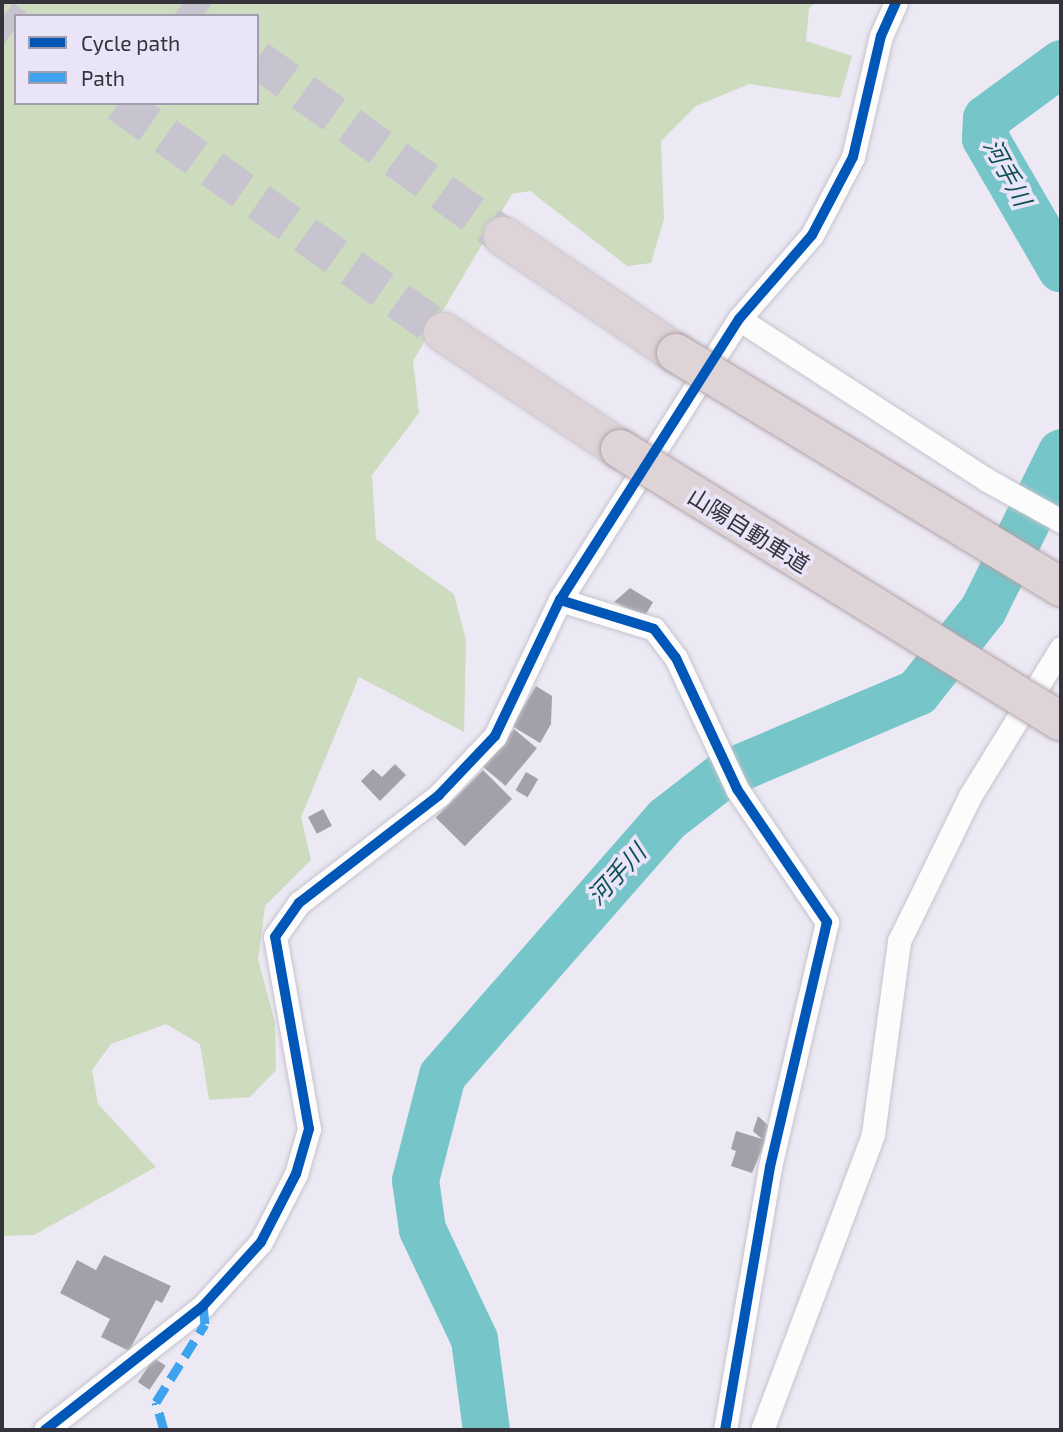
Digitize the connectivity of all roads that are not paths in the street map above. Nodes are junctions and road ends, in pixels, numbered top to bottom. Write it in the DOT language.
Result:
graph roads {
  1 [pos="897,2"];
  2 [pos="503,236"];
  3 [pos="739,319"];
  4 [pos="443,332"];
  5 [pos="1061,521"];
  6 [pos="1061,587"];
  7 [pos="560,600"];
  8 [pos="1061,648"];
  9 [pos="1059,721"];
  10 [pos="45,1430"];
  11 [pos="725,1430"];
  12 [pos="762,1430"];
  1 -- 3 [label="street"];
  2 -- 6 [label="highway, bridge"];
  3 -- 5 [label="street"];
  3 -- 7 [label="street"];
  4 -- 9 [label="highway, 山陽自動車道, bridge"];
  7 -- 10 [label="street"];
  7 -- 11 [label="street"];
  8 -- 12 [label="street"];
}
